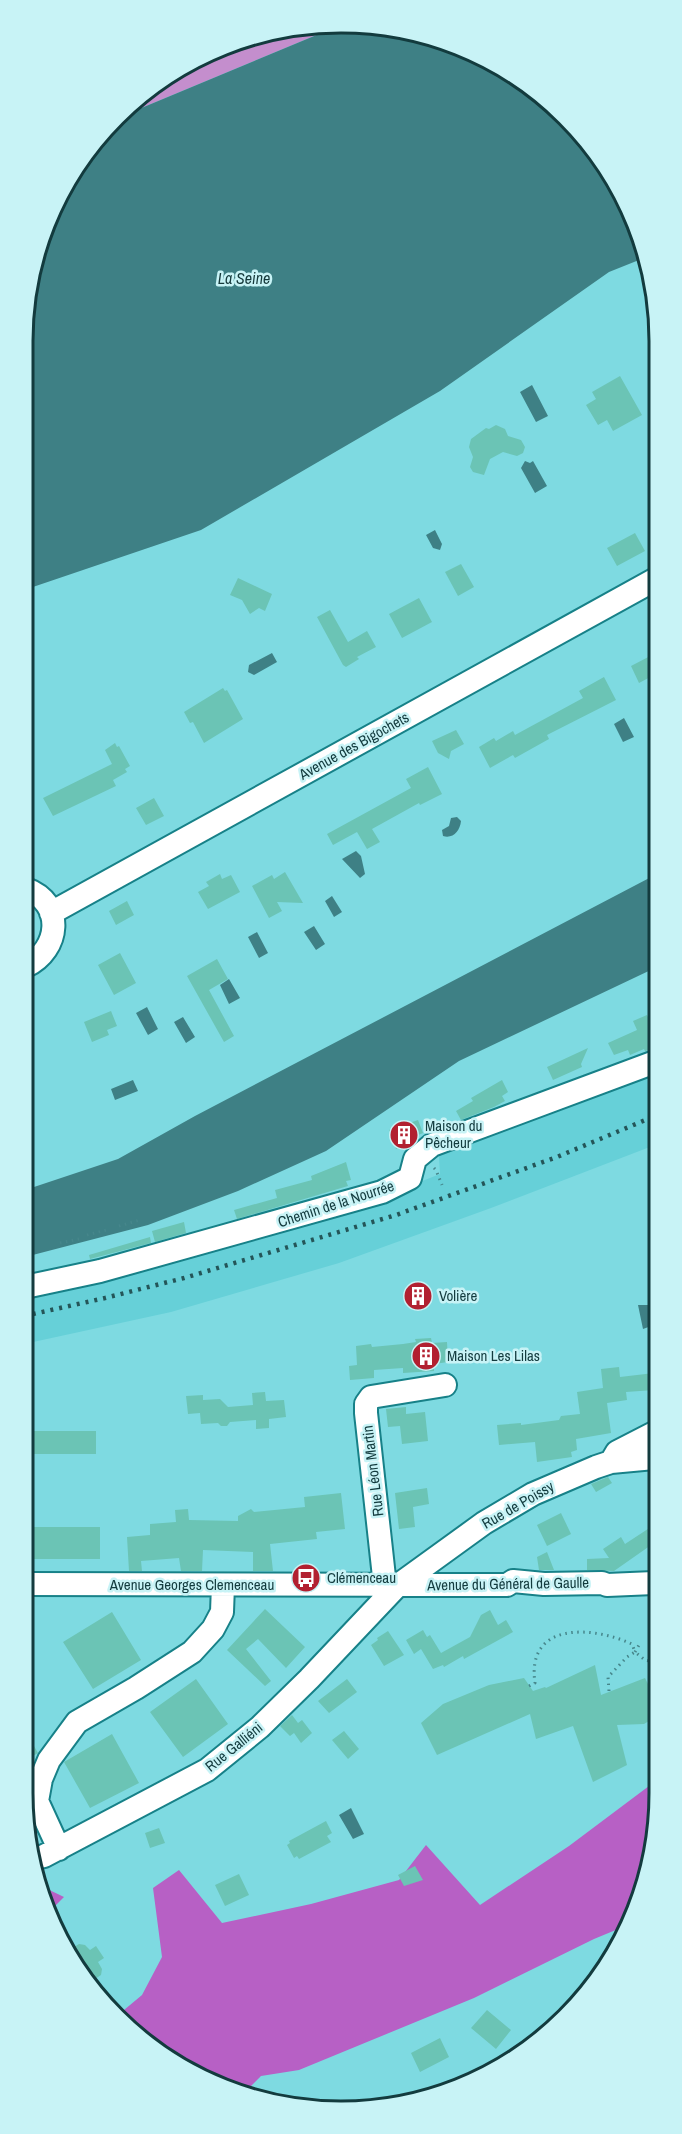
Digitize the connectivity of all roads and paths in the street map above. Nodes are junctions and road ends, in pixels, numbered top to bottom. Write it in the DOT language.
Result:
graph roads {
  1 [pos="649,583"];
  2 [pos="33,892"];
  3 [pos="51,913"];
  4 [pos="33,962"];
  5 [pos="649,1064"];
  6 [pos="436,1170"];
  7 [pos="442,1185"];
  8 [pos="140,1220"];
  9 [pos="119,1226"];
  10 [pos="110,1229"];
  11 [pos="87,1235"];
  12 [pos="79,1239"];
  13 [pos="60,1243"];
  14 [pos="33,1285"];
  15 [pos="445,1385"];
  16 [pos="649,1435"];
  17 [pos="649,1458"];
  18 [pos="611,1461"];
  19 [pos="649,1583"];
  20 [pos="33,1584"];
  21 [pos="223,1585"];
  22 [pos="391,1586"];
  23 [pos="639,1645"];
  24 [pos="634,1652"];
  25 [pos="649,1661"];
  26 [pos="530,1686"];
  27 [pos="609,1691"];
  28 [pos="60,1848"];
  29 [pos="40,1857"];
  1 -- 3 [label="street, Avenue des Bigochets"];
  2 -- 3 [label="street"];
  3 -- 4 [label="street"];
  5 -- 14 [label="street, Chemin de la Nourrée"];
  6 -- 7 [label="path"];
  8 -- 9 [label="path"];
  10 -- 11 [label="path"];
  12 -- 13 [label="path"];
  15 -- 22 [label="street, Rue Léon Martin"];
  16 -- 18 [label="street"];
  17 -- 18 [label="street, Rue de Poissy"];
  18 -- 22 [label="street, Rue de Poissy"];
  19 -- 22 [label="street, Avenue du Général de Gaulle"];
  20 -- 21 [label="street, Avenue Georges Clemenceau"];
  21 -- 22 [label="street, Avenue Georges Clemenceau"];
  21 -- 28 [label="street"];
  22 -- 28 [label="street, Rue Galliéni"];
  23 -- 24 [label="path"];
  24 -- 25 [label="path"];
  24 -- 26 [label="path"];
  24 -- 27 [label="path"];
  28 -- 29 [label="street, Rue Galliéni"];
}
